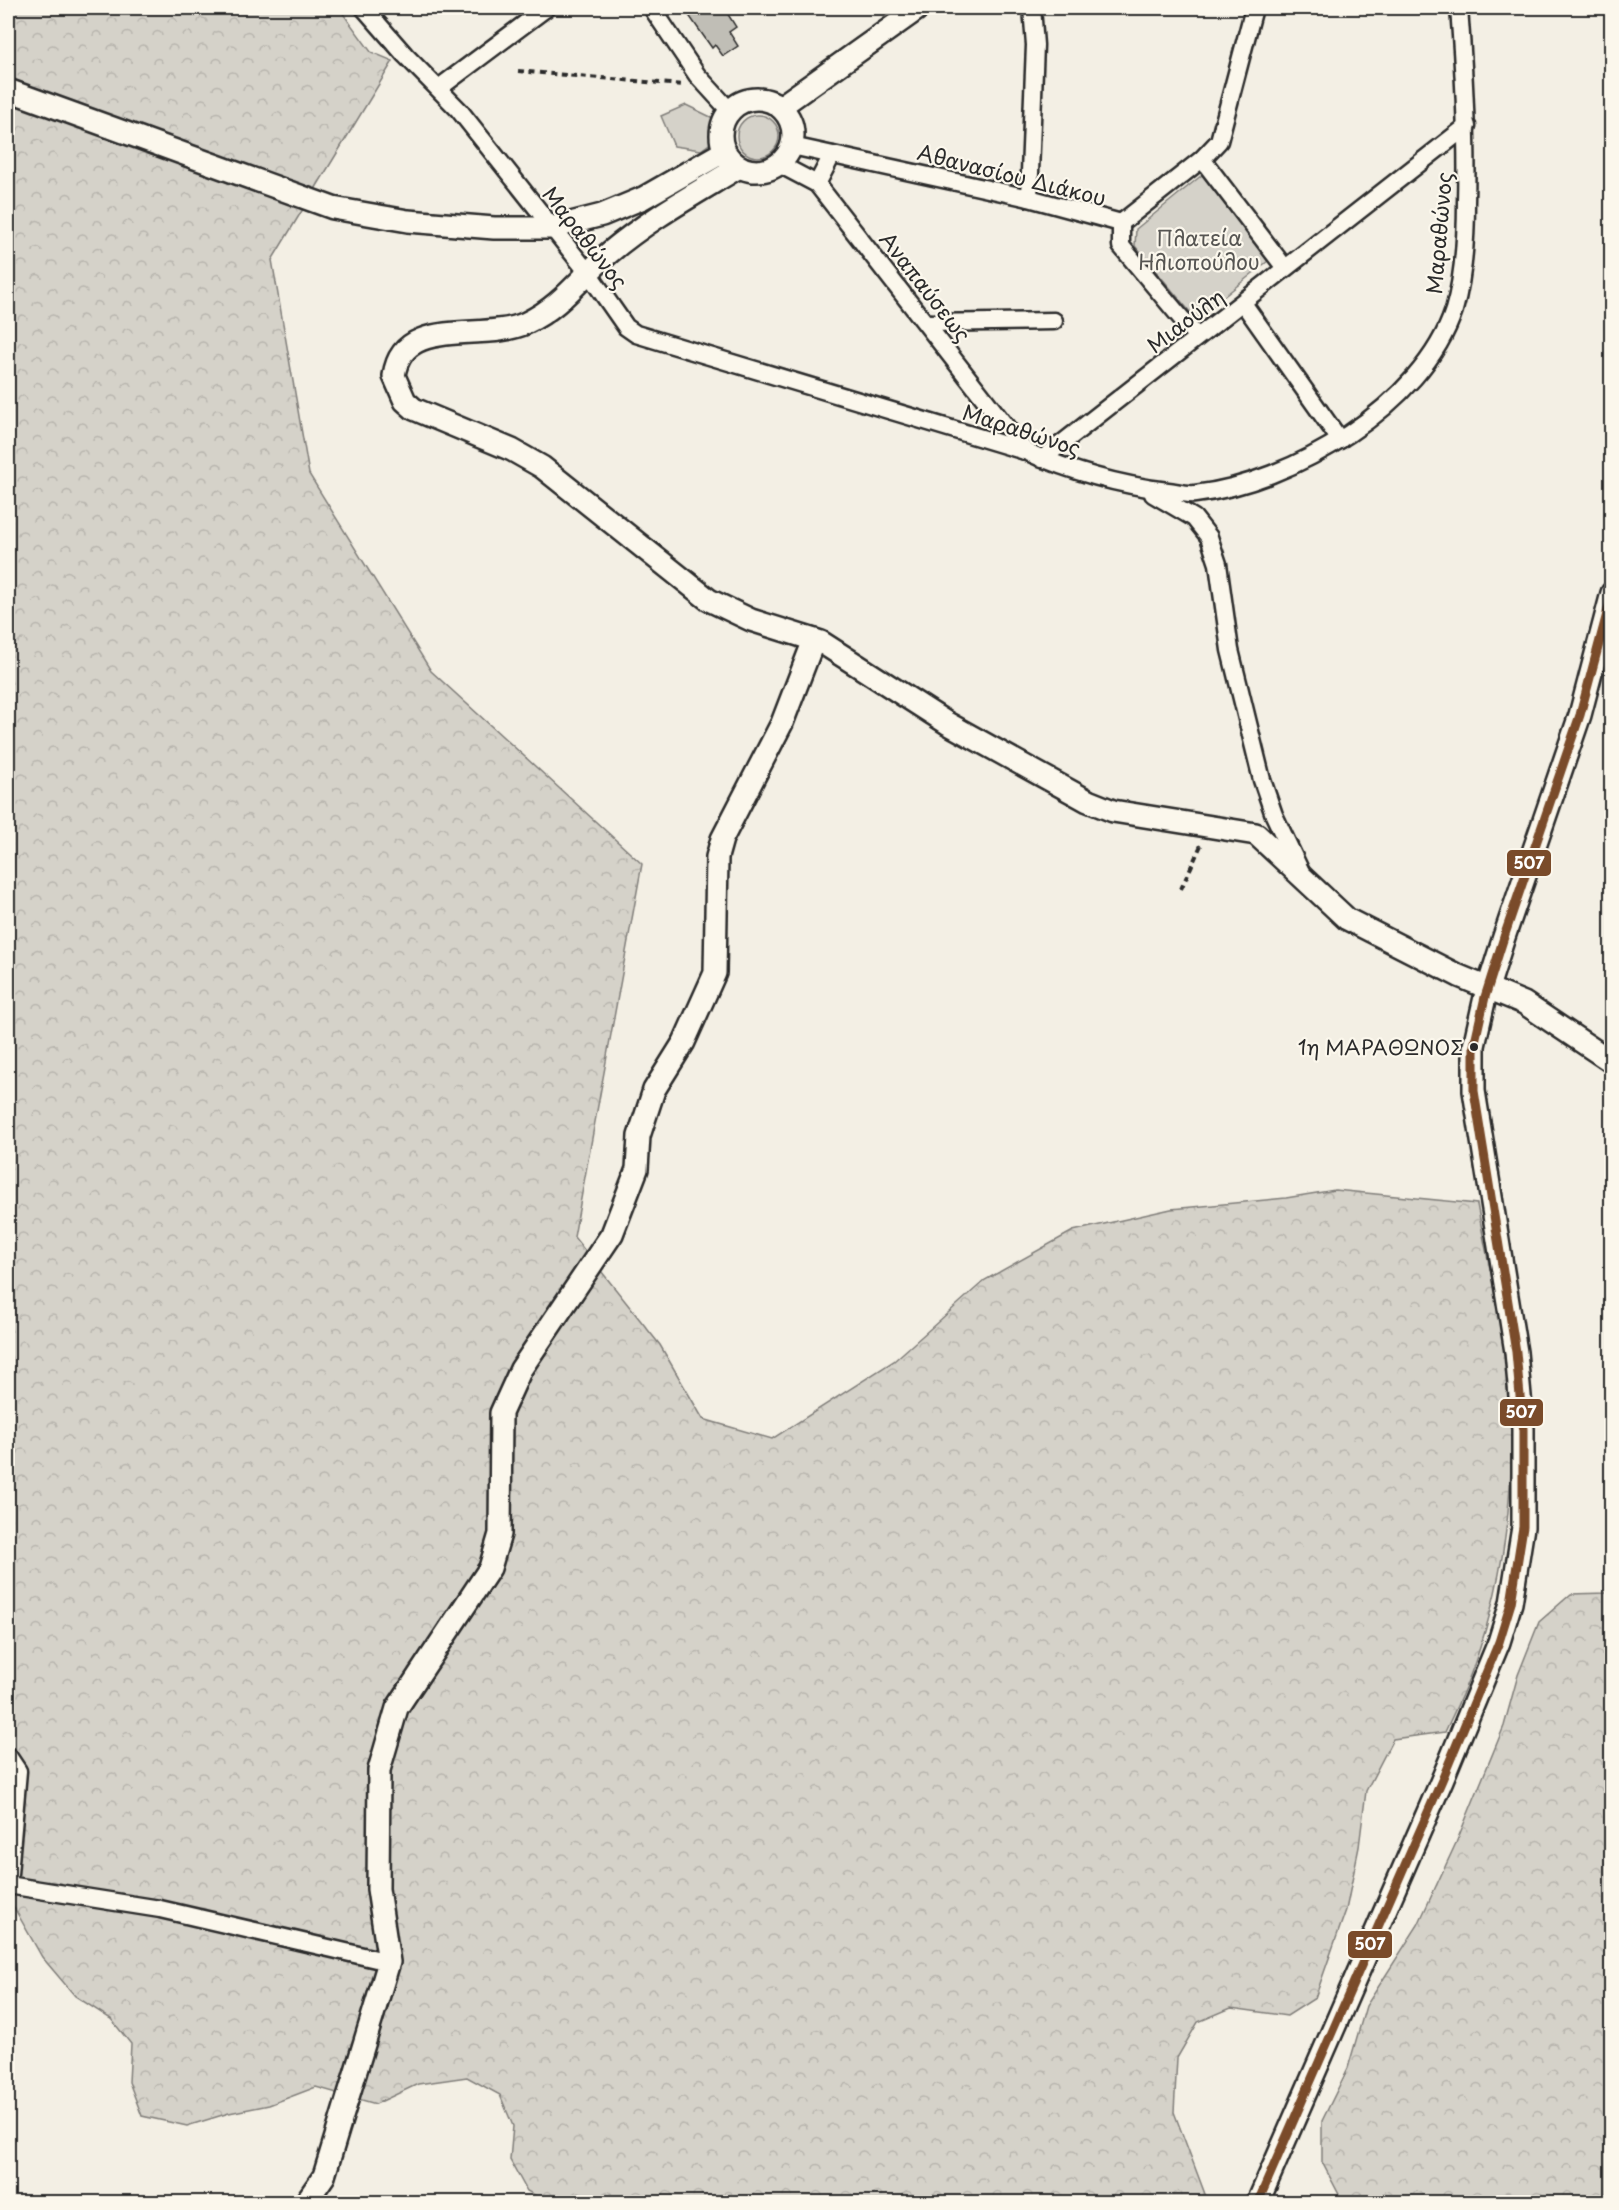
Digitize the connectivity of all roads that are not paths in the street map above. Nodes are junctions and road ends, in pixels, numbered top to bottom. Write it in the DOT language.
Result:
graph roads {
  1 [pos="364,8"];
  2 [pos="546,8"];
  3 [pos="652,8"];
  4 [pos="919,8"];
  5 [pos="1032,8"];
  6 [pos="1254,8"];
  7 [pos="1459,8"];
  8 [pos="439,88"];
  9 [pos="8,90"];
  10 [pos="780,107"];
  11 [pos="730,111"];
  12 [pos="1467,126"];
  13 [pos="792,146"];
  14 [pos="724,151"];
  15 [pos="832,155"];
  16 [pos="1202,159"];
  17 [pos="779,164"];
  18 [pos="739,166"];
  19 [pos="817,183"];
  20 [pos="1029,198"];
  21 [pos="1121,223"];
  22 [pos="551,228"];
  23 [pos="1285,268"];
  24 [pos="589,274"];
  25 [pos="1243,303"];
  26 [pos="1054,321"];
  27 [pos="927,322"];
  28 [pos="1197,338"];
  29 [pos="1340,440"];
  30 [pos="1024,451"];
  31 [pos="1042,459"];
  32 [pos="1141,488"];
  33 [pos="1611,593"];
  34 [pos="814,640"];
  35 [pos="1306,882"];
  36 [pos="1488,986"];
  37 [pos="1611,1062"];
  38 [pos="8,1756"];
  39 [pos="8,1885"];
  40 [pos="389,1962"];
  41 [pos="306,2202"];
  42 [pos="1258,2202"];
  1 -- 8 [label="street, Μαραθώνος"];
  2 -- 8 [label="street"];
  3 -- 11 [label="street"];
  4 -- 10 [label="street"];
  5 -- 20 [label="street"];
  6 -- 16 [label="street, Αθανασίου Διάκου"];
  7 -- 12 [label="street, Μαραθώνος"];
  8 -- 22 [label="street, Μαραθώνος"];
  9 -- 22 [label="street"];
  10 -- 11 [label="street"];
  10 -- 13 [label="street"];
  11 -- 14 [label="street"];
  12 -- 23 [label="street, Μιαούλη"];
  12 -- 29 [label="street, Μαραθώνος"];
  13 -- 15 [label="street, Αθανασίου Διάκου"];
  13 -- 17 [label="street"];
  14 -- 18 [label="street"];
  14 -- 22 [label="street"];
  15 -- 19 [label="street"];
  15 -- 20 [label="street, Αθανασίου Διάκου"];
  16 -- 21 [label="street, Αθανασίου Διάκου"];
  16 -- 23 [label="street"];
  17 -- 18 [label="street"];
  17 -- 19 [label="street, Αναπαύσεως"];
  18 -- 24 [label="street"];
  19 -- 27 [label="street, Αναπαύσεως"];
  20 -- 21 [label="street, Αθανασίου Διάκου"];
  21 -- 28 [label="street"];
  22 -- 24 [label="street, Μαραθώνος"];
  23 -- 25 [label="street, Μιαούλη"];
  24 -- 30 [label="street, Μαραθώνος"];
  24 -- 34 [label="street"];
  25 -- 28 [label="street, Μιαούλη"];
  25 -- 29 [label="street"];
  26 -- 27 [label="street"];
  27 -- 30 [label="street, Αναπαύσεως"];
  28 -- 31 [label="street, Μιαούλη"];
  29 -- 32 [label="street, Μαραθώνος"];
  30 -- 31 [label="street, Μαραθώνος"];
  31 -- 32 [label="street, Μαραθώνος"];
  32 -- 35 [label="street"];
  33 -- 36 [label="street"];
  34 -- 35 [label="street"];
  34 -- 40 [label="street"];
  35 -- 36 [label="street"];
  36 -- 37 [label="street"];
  36 -- 42 [label="street"];
  38 -- 39 [label="street"];
  39 -- 40 [label="street"];
  40 -- 41 [label="street"];
}
